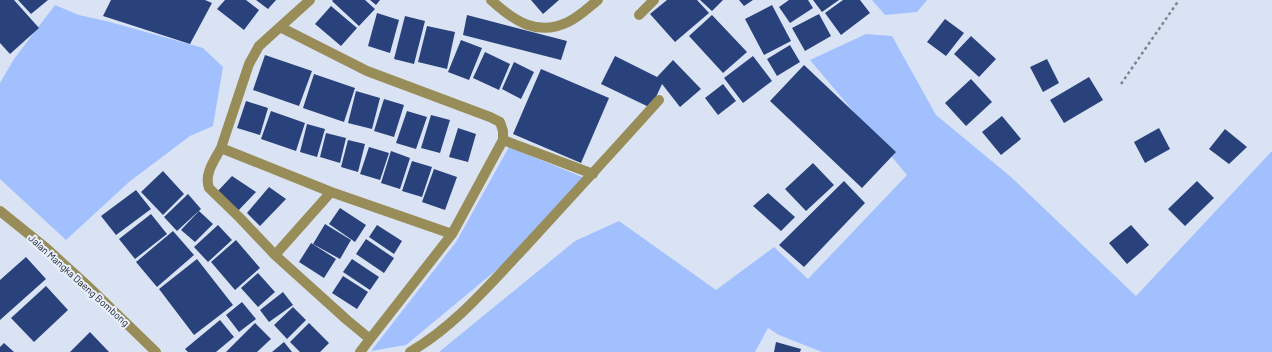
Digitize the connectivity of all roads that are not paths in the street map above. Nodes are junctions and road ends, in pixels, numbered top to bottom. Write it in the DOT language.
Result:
graph roads {
  1 [pos="310,0"];
  2 [pos="491,0"];
  3 [pos="598,0"];
  4 [pos="654,0"];
  5 [pos="639,15"];
  6 [pos="280,27"];
  7 [pos="659,100"];
  8 [pos="503,140"];
  9 [pos="221,148"];
  10 [pos="593,174"];
  11 [pos="331,192"];
  12 [pos="0,211"];
  13 [pos="452,234"];
  14 [pos="275,255"];
  15 [pos="370,339"];
  16 [pos="156,352"];
  17 [pos="360,352"];
  18 [pos="410,352"];
  1 -- 6 [label="street"];
  2 -- 3 [label="street"];
  4 -- 5 [label="street"];
  6 -- 8 [label="street"];
  6 -- 9 [label="street"];
  7 -- 10 [label="street"];
  8 -- 10 [label="street"];
  8 -- 13 [label="street"];
  9 -- 11 [label="street"];
  9 -- 14 [label="street"];
  10 -- 18 [label="street"];
  11 -- 13 [label="street"];
  11 -- 14 [label="street"];
  12 -- 16 [label="street, Jalan Mangka Daeng Bombong"];
  13 -- 15 [label="street"];
  14 -- 15 [label="street"];
  15 -- 17 [label="street"];
}
